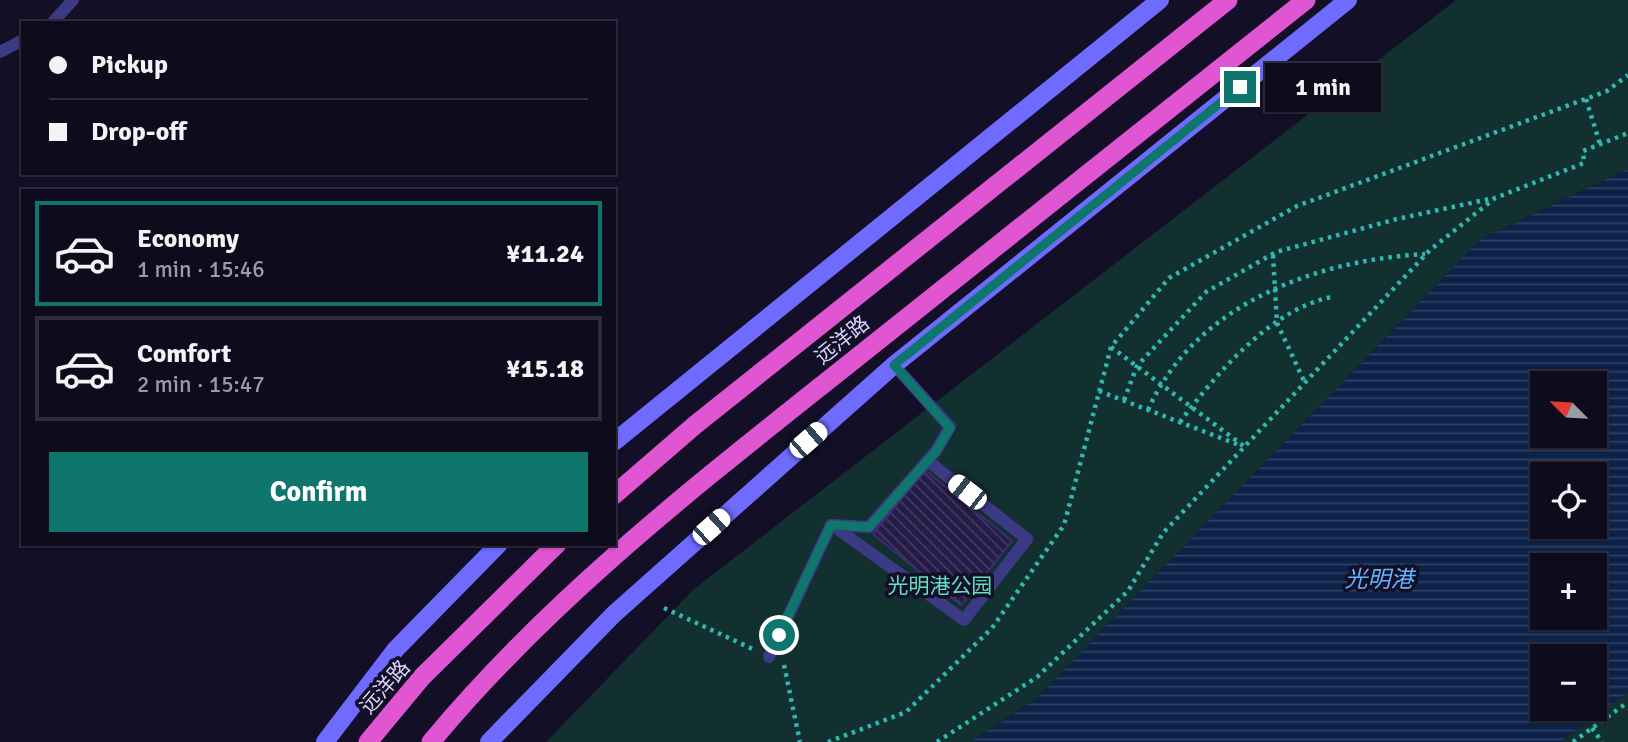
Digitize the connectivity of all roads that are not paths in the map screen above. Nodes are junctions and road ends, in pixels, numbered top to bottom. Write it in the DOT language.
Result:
graph roads {
  1 [pos="74,0"];
  2 [pos="1160,0"];
  3 [pos="1228,0"];
  4 [pos="1306,0"];
  5 [pos="1348,0"];
  6 [pos="54,21"];
  7 [pos="21,41"];
  8 [pos="0,52"];
  9 [pos="894,365"];
  10 [pos="616,440"];
  11 [pos="928,461"];
  12 [pos="616,493"];
  13 [pos="831,525"];
  14 [pos="497,546"];
  15 [pos="555,546"];
  16 [pos="769,656"];
  17 [pos="326,742"];
  18 [pos="368,742"];
  19 [pos="431,742"];
  20 [pos="489,742"];
  1 -- 6 [label="lane"];
  2 -- 10 [label="main road"];
  3 -- 12 [label="highway, 远洋路"];
  4 -- 19 [label="highway, 远洋路"];
  5 -- 9 [label="main road"];
  7 -- 8 [label="lane"];
  9 -- 11 [label="lane"];
  9 -- 20 [label="main road"];
  11 -- 13 [label="lane"];
  11 -- 13 [label="lane"];
  13 -- 16 [label="lane"];
  14 -- 17 [label="main road"];
  15 -- 18 [label="highway, 远洋路"];
}
